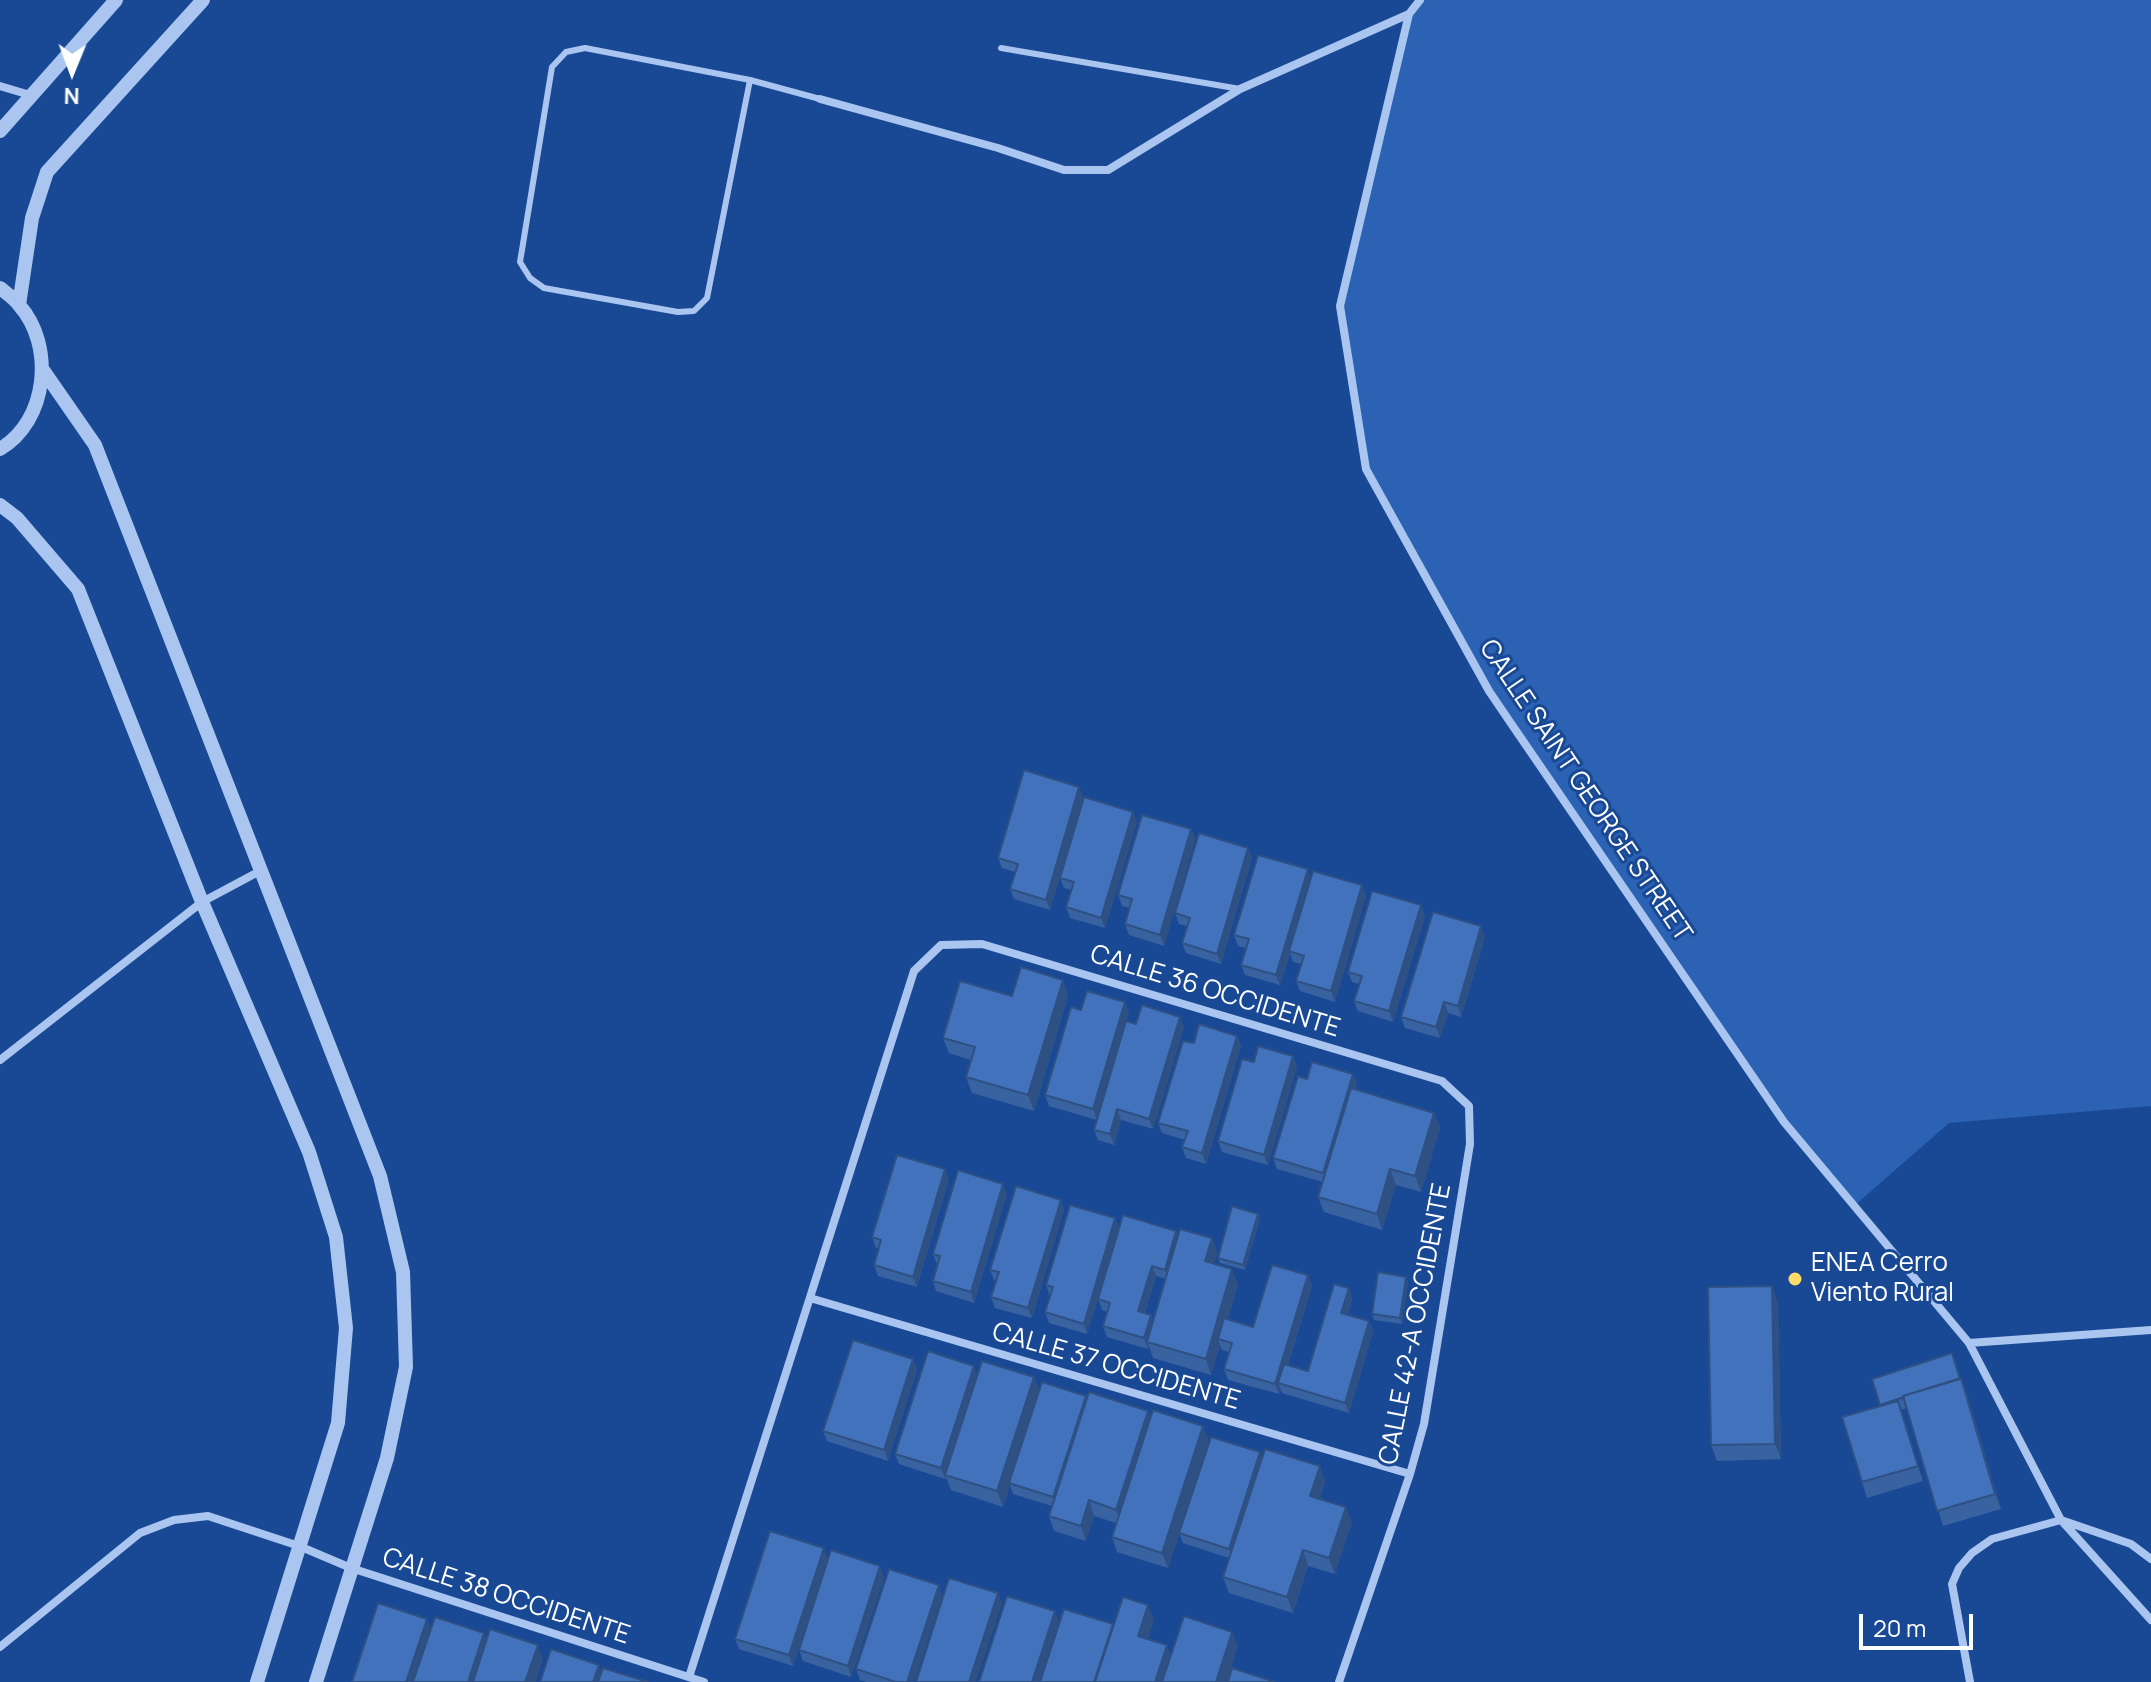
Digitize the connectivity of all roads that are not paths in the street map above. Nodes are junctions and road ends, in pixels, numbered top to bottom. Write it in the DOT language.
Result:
graph roads {
  1 [pos="116,0"];
  2 [pos="203,0"];
  3 [pos="1420,0"];
  4 [pos="1409,14"];
  5 [pos="1001,48"];
  6 [pos="750,80"];
  7 [pos="0,86"];
  8 [pos="1240,89"];
  9 [pos="30,95"];
  10 [pos="820,99"];
  11 [pos="0,131"];
  12 [pos="0,288"];
  13 [pos="19,305"];
  14 [pos="43,370"];
  15 [pos="0,449"];
  16 [pos="0,505"];
  17 [pos="260,871"];
  18 [pos="202,902"];
  19 [pos="0,1060"];
  20 [pos="1469,1106"];
  21 [pos="810,1298"];
  22 [pos="2151,1330"];
  23 [pos="1969,1343"];
  24 [pos="1410,1474"];
  25 [pos="2061,1520"];
  26 [pos="299,1546"];
  27 [pos="2151,1559"];
  28 [pos="351,1568"];
  29 [pos="2151,1620"];
  30 [pos="0,1647"];
  31 [pos="689,1677"];
  32 [pos="257,1682"];
  33 [pos="316,1682"];
  34 [pos="704,1682"];
  35 [pos="1339,1682"];
  36 [pos="1970,1682"];
  1 -- 9 [label="street"];
  2 -- 13 [label="street"];
  3 -- 4 [label="street, CALLE SAINT GEORGE STREET"];
  4 -- 8 [label="street"];
  4 -- 23 [label="street, CALLE SAINT GEORGE STREET"];
  5 -- 8 [label="lane"];
  6 -- 6 [label="lane"];
  6 -- 10 [label="lane"];
  7 -- 9 [label="street"];
  8 -- 10 [label="street"];
  9 -- 11 [label="street"];
  12 -- 13 [label="street"];
  13 -- 14 [label="street"];
  14 -- 15 [label="street"];
  14 -- 17 [label="street"];
  16 -- 18 [label="street"];
  17 -- 18 [label="street"];
  17 -- 28 [label="street"];
  18 -- 19 [label="street"];
  18 -- 26 [label="street"];
  20 -- 21 [label="street, CALLE 36 OCCIDENTE"];
  20 -- 24 [label="street, CALLE 42-A OCCIDENTE"];
  21 -- 24 [label="street, CALLE 37 OCCIDENTE"];
  21 -- 31 [label="street"];
  22 -- 23 [label="street"];
  23 -- 25 [label="street, CALLE SAINT GEORGE STREET"];
  24 -- 35 [label="street, CALLE 42-A OCCIDENTE"];
  25 -- 27 [label="street"];
  25 -- 29 [label="street, CALLE SAINT GEORGE STREET"];
  25 -- 36 [label="street"];
  26 -- 28 [label="street, CALLE 38 OCCIDENTE"];
  26 -- 30 [label="street, CALLE 38 OCCIDENTE"];
  26 -- 32 [label="street"];
  28 -- 31 [label="street, CALLE 38 OCCIDENTE"];
  28 -- 33 [label="street"];
  31 -- 34 [label="street, CALLE 38 OCCIDENTE"];
}
